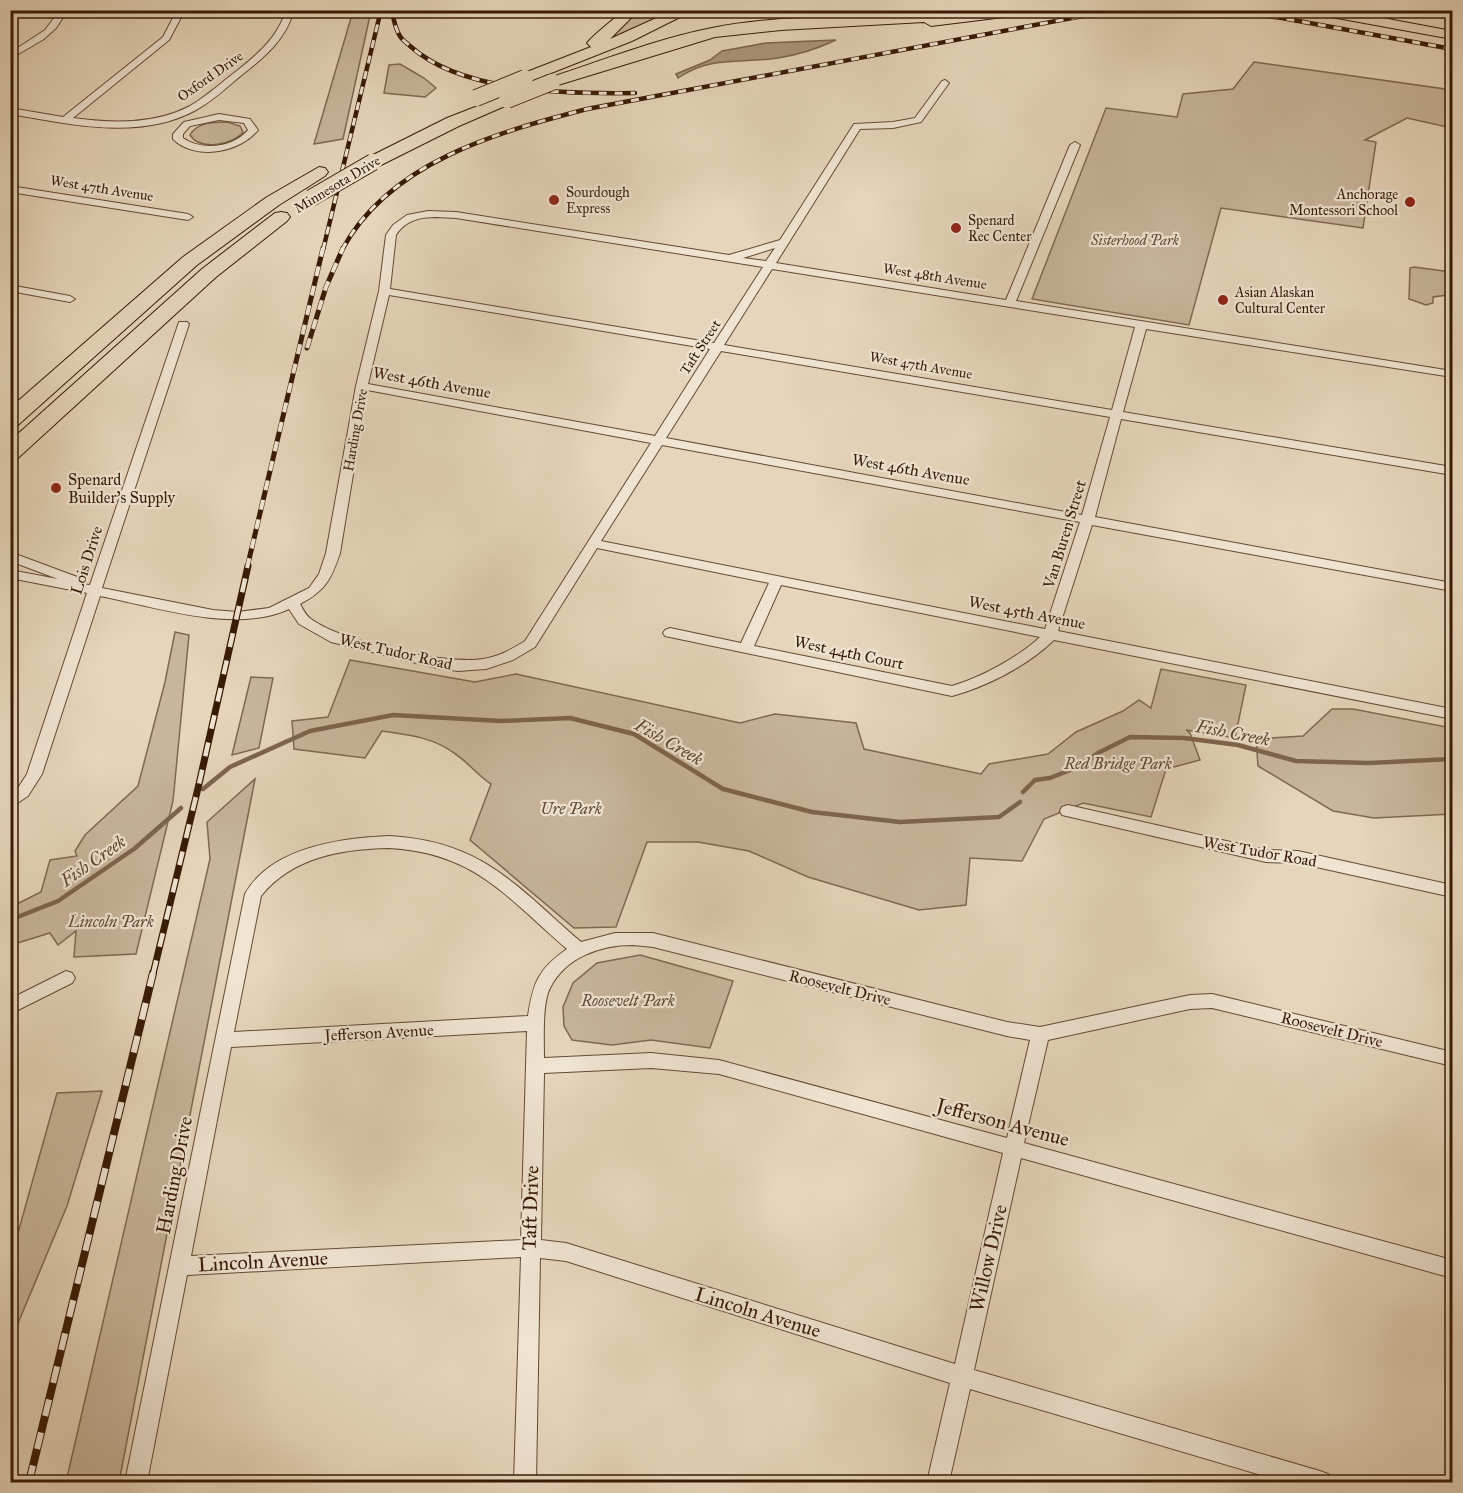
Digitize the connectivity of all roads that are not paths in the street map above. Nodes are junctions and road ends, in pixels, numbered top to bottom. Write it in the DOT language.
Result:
graph roads {
  1 [pos="64,10"];
  2 [pos="182,10"];
  3 [pos="290,10"];
  4 [pos="632,10"];
  5 [pos="687,10"];
  6 [pos="844,10"];
  7 [pos="921,10"];
  8 [pos="950,10"];
  9 [pos="1029,10"];
  10 [pos="1315,10"];
  11 [pos="1356,10"];
  12 [pos="1416,10"];
  13 [pos="1452,17"];
  14 [pos="707,19"];
  15 [pos="866,22"];
  16 [pos="1452,27"];
  17 [pos="1452,35"];
  18 [pos="10,57"];
  19 [pos="525,78"];
  20 [pos="552,82"];
  21 [pos="945,83"];
  22 [pos="10,111"];
  23 [pos="184,112"];
  24 [pos="65,120"];
  25 [pos="196,121"];
  26 [pos="385,137"];
  27 [pos="1075,145"];
  28 [pos="338,162"];
  29 [pos="10,189"];
  30 [pos="412,215"];
  31 [pos="188,217"];
  32 [pos="782,243"];
  33 [pos="728,259"];
  34 [pos="768,265"];
  35 [pos="10,288"];
  36 [pos="384,291"];
  37 [pos="70,299"];
  38 [pos="1010,303"];
  39 [pos="1142,323"];
  40 [pos="183,324"];
  41 [pos="719,346"];
  42 [pos="1452,374"];
  43 [pos="362,386"];
  44 [pos="1117,414"];
  45 [pos="10,420"];
  46 [pos="658,439"];
  47 [pos="10,453"];
  48 [pos="1452,471"];
  49 [pos="1088,518"];
  50 [pos="595,544"];
  51 [pos="10,556"];
  52 [pos="10,574"];
  53 [pos="777,580"];
  54 [pos="1452,587"];
  55 [pos="94,591"];
  56 [pos="292,603"];
  57 [pos="670,633"];
  58 [pos="1050,635"];
  59 [pos="746,648"];
  60 [pos="500,660"];
  61 [pos="944,690"];
  62 [pos="1452,714"];
  63 [pos="10,803"];
  64 [pos="1068,811"];
  65 [pos="1452,891"];
  66 [pos="579,950"];
  67 [pos="66,978"];
  68 [pos="10,1007"];
  69 [pos="536,1023"];
  70 [pos="1040,1034"];
  71 [pos="223,1040"];
  72 [pos="1452,1059"];
  73 [pos="536,1066"];
  74 [pos="1013,1148"];
  75 [pos="529,1248"];
  76 [pos="179,1266"];
  77 [pos="1452,1269"];
  78 [pos="961,1376"];
  79 [pos="136,1482"];
  80 [pos="525,1482"];
  81 [pos="938,1482"];
  82 [pos="1320,1482"];
  1 -- 18 [label="street"];
  2 -- 24 [label="street"];
  3 -- 23 [label="street, Oxford Drive"];
  4 -- 19 [label="highway"];
  5 -- 19 [label="highway, Minnesota Drive"];
  6 -- 7 [label="highway"];
  8 -- 15 [label="highway"];
  9 -- 15 [label="highway"];
  10 -- 17 [label="main road"];
  11 -- 16 [label="main road"];
  12 -- 13 [label="street"];
  14 -- 20 [label="highway, Minnesota Drive"];
  15 -- 20 [label="highway"];
  19 -- 26 [label="highway, Minnesota Drive, bridge"];
  20 -- 47 [label="highway, Minnesota Drive, bridge"];
  21 -- 32 [label="street, Taft Street"];
  22 -- 24 [label="street, Oxford Drive"];
  23 -- 24 [label="street, Oxford Drive"];
  23 -- 25 [label="street"];
  25 -- 25 [label="street"];
  27 -- 38 [label="street"];
  28 -- 45 [label="highway, Minnesota Drive"];
  29 -- 31 [label="street, West 47th Avenue"];
  30 -- 33 [label="street, West 48th Avenue"];
  30 -- 36 [label="street, Harding Drive"];
  32 -- 33 [label="street"];
  32 -- 34 [label="street, Taft Street"];
  33 -- 34 [label="street, West 48th Avenue"];
  34 -- 38 [label="street, West 48th Avenue"];
  34 -- 41 [label="street, Taft Street"];
  35 -- 37 [label="street"];
  36 -- 41 [label="street, West 47th Avenue"];
  36 -- 43 [label="street, Harding Drive"];
  38 -- 39 [label="street, West 48th Avenue"];
  39 -- 42 [label="street, West 48th Avenue"];
  39 -- 44 [label="street, Van Buren Street"];
  40 -- 55 [label="street, Lois Drive"];
  41 -- 44 [label="street, West 47th Avenue"];
  41 -- 46 [label="street, Taft Street"];
  43 -- 46 [label="street, West 46th Avenue"];
  43 -- 56 [label="street, Harding Drive"];
  44 -- 48 [label="street, West 47th Avenue"];
  44 -- 49 [label="street, Van Buren Street"];
  46 -- 49 [label="street, West 46th Avenue"];
  46 -- 50 [label="street, Taft Street"];
  49 -- 54 [label="street, West 46th Avenue"];
  49 -- 58 [label="street, Van Buren Street"];
  50 -- 53 [label="street, West 45th Avenue"];
  50 -- 60 [label="street, Taft Street"];
  51 -- 55 [label="street"];
  52 -- 55 [label="street"];
  53 -- 58 [label="street, West 45th Avenue"];
  53 -- 59 [label="street"];
  55 -- 56 [label="street"];
  55 -- 63 [label="street, Lois Drive"];
  56 -- 60 [label="street, West Tudor Road"];
  57 -- 59 [label="street, West 44th Court"];
  58 -- 61 [label="street, Van Buren Street"];
  58 -- 62 [label="street, West 45th Avenue"];
  59 -- 61 [label="street, West 44th Court"];
  64 -- 65 [label="street, West Tudor Road"];
  66 -- 69 [label="street, Taft Drive"];
  66 -- 70 [label="street, Roosevelt Drive"];
  66 -- 71 [label="street, Harding Drive"];
  67 -- 68 [label="street"];
  69 -- 71 [label="street, Jefferson Avenue"];
  69 -- 73 [label="street, Taft Drive"];
  70 -- 72 [label="street, Roosevelt Drive"];
  70 -- 74 [label="street, Willow Drive"];
  71 -- 76 [label="street, Harding Drive"];
  73 -- 74 [label="street, Jefferson Avenue"];
  73 -- 75 [label="street, Taft Drive"];
  74 -- 77 [label="street, Jefferson Avenue"];
  74 -- 78 [label="street, Willow Drive"];
  75 -- 76 [label="street, Lincoln Avenue"];
  75 -- 78 [label="street, Lincoln Avenue"];
  75 -- 80 [label="street, Taft Drive"];
  76 -- 79 [label="street, Harding Drive"];
  78 -- 81 [label="street, Willow Drive"];
  78 -- 82 [label="street, Lincoln Avenue"];
}
